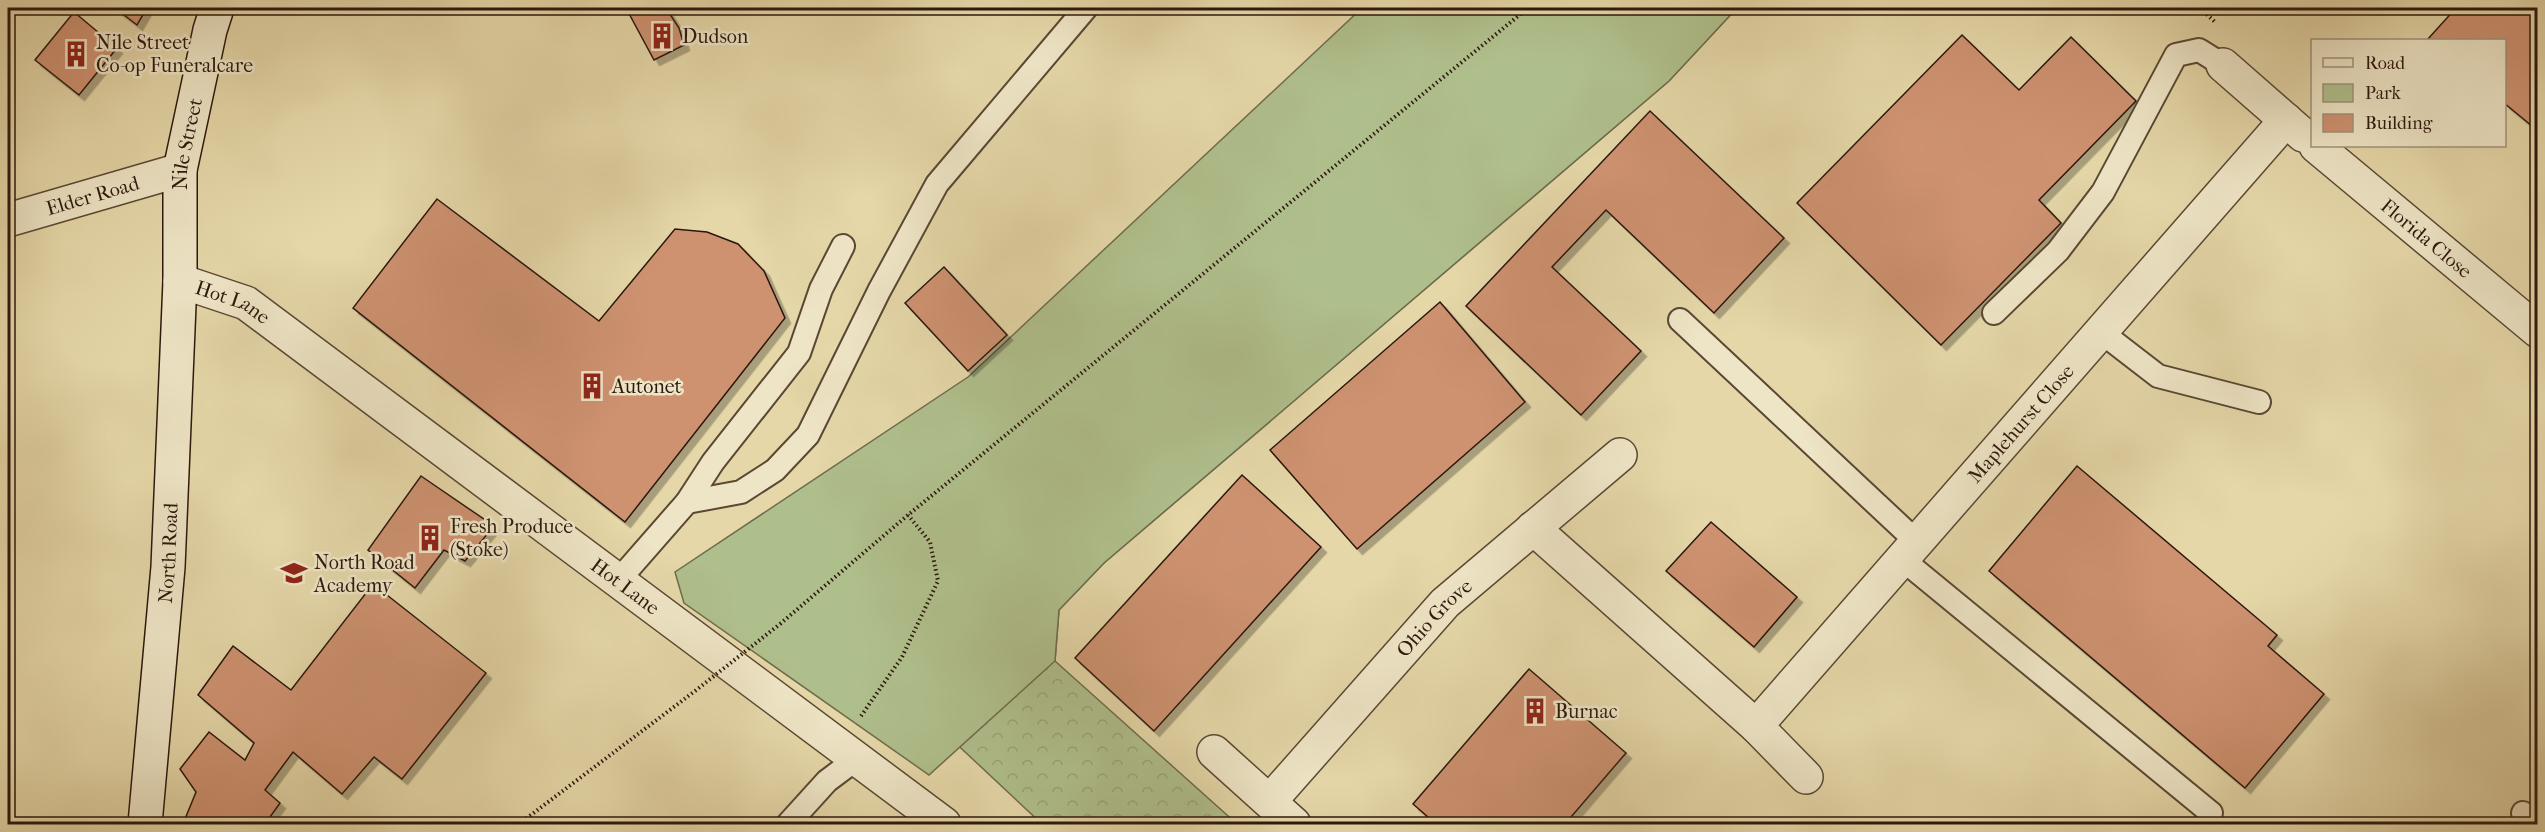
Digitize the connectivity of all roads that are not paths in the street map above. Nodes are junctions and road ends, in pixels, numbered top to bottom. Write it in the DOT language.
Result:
graph roads {
  1 [pos="217,8"];
  2 [pos="1086,8"];
  3 [pos="2223,65"];
  4 [pos="2286,120"];
  5 [pos="2311,140"];
  6 [pos="2317,147"];
  7 [pos="180,170"];
  8 [pos="8,220"];
  9 [pos="843,246"];
  10 [pos="180,281"];
  11 [pos="1994,313"];
  12 [pos="1680,320"];
  13 [pos="2538,331"];
  14 [pos="2101,332"];
  15 [pos="2259,402"];
  16 [pos="1620,455"];
  17 [pos="687,502"];
  18 [pos="1533,528"];
  19 [pos="1909,550"];
  20 [pos="617,582"];
  21 [pos="1756,726"];
  22 [pos="1214,752"];
  23 [pos="846,754"];
  24 [pos="1806,777"];
  25 [pos="1270,801"];
  26 [pos="2211,813"];
  27 [pos="144,825"];
  28 [pos="788,825"];
  29 [pos="944,825"];
  30 [pos="1294,825"];
  1 -- 7 [label="street, Nile Street"];
  2 -- 17 [label="lane"];
  3 -- 4 [label="street"];
  3 -- 11 [label="lane"];
  4 -- 5 [label="street"];
  4 -- 14 [label="street, Maplehurst Close"];
  6 -- 13 [label="street, Florida Close"];
  7 -- 8 [label="street, Elder Road"];
  7 -- 10 [label="street, Nile Street"];
  9 -- 17 [label="lane"];
  10 -- 20 [label="street, Hot Lane"];
  10 -- 27 [label="street, North Road"];
  12 -- 19 [label="lane"];
  14 -- 15 [label="lane"];
  14 -- 19 [label="street, Maplehurst Close"];
  16 -- 18 [label="street, Ohio Grove"];
  17 -- 20 [label="lane"];
  18 -- 21 [label="street"];
  18 -- 25 [label="street, Ohio Grove"];
  19 -- 21 [label="street, Maplehurst Close"];
  19 -- 26 [label="lane"];
  20 -- 23 [label="street, Hot Lane"];
  21 -- 24 [label="street"];
  22 -- 25 [label="street"];
  23 -- 28 [label="lane"];
  23 -- 29 [label="street, Hot Lane"];
  25 -- 30 [label="street"];
}
